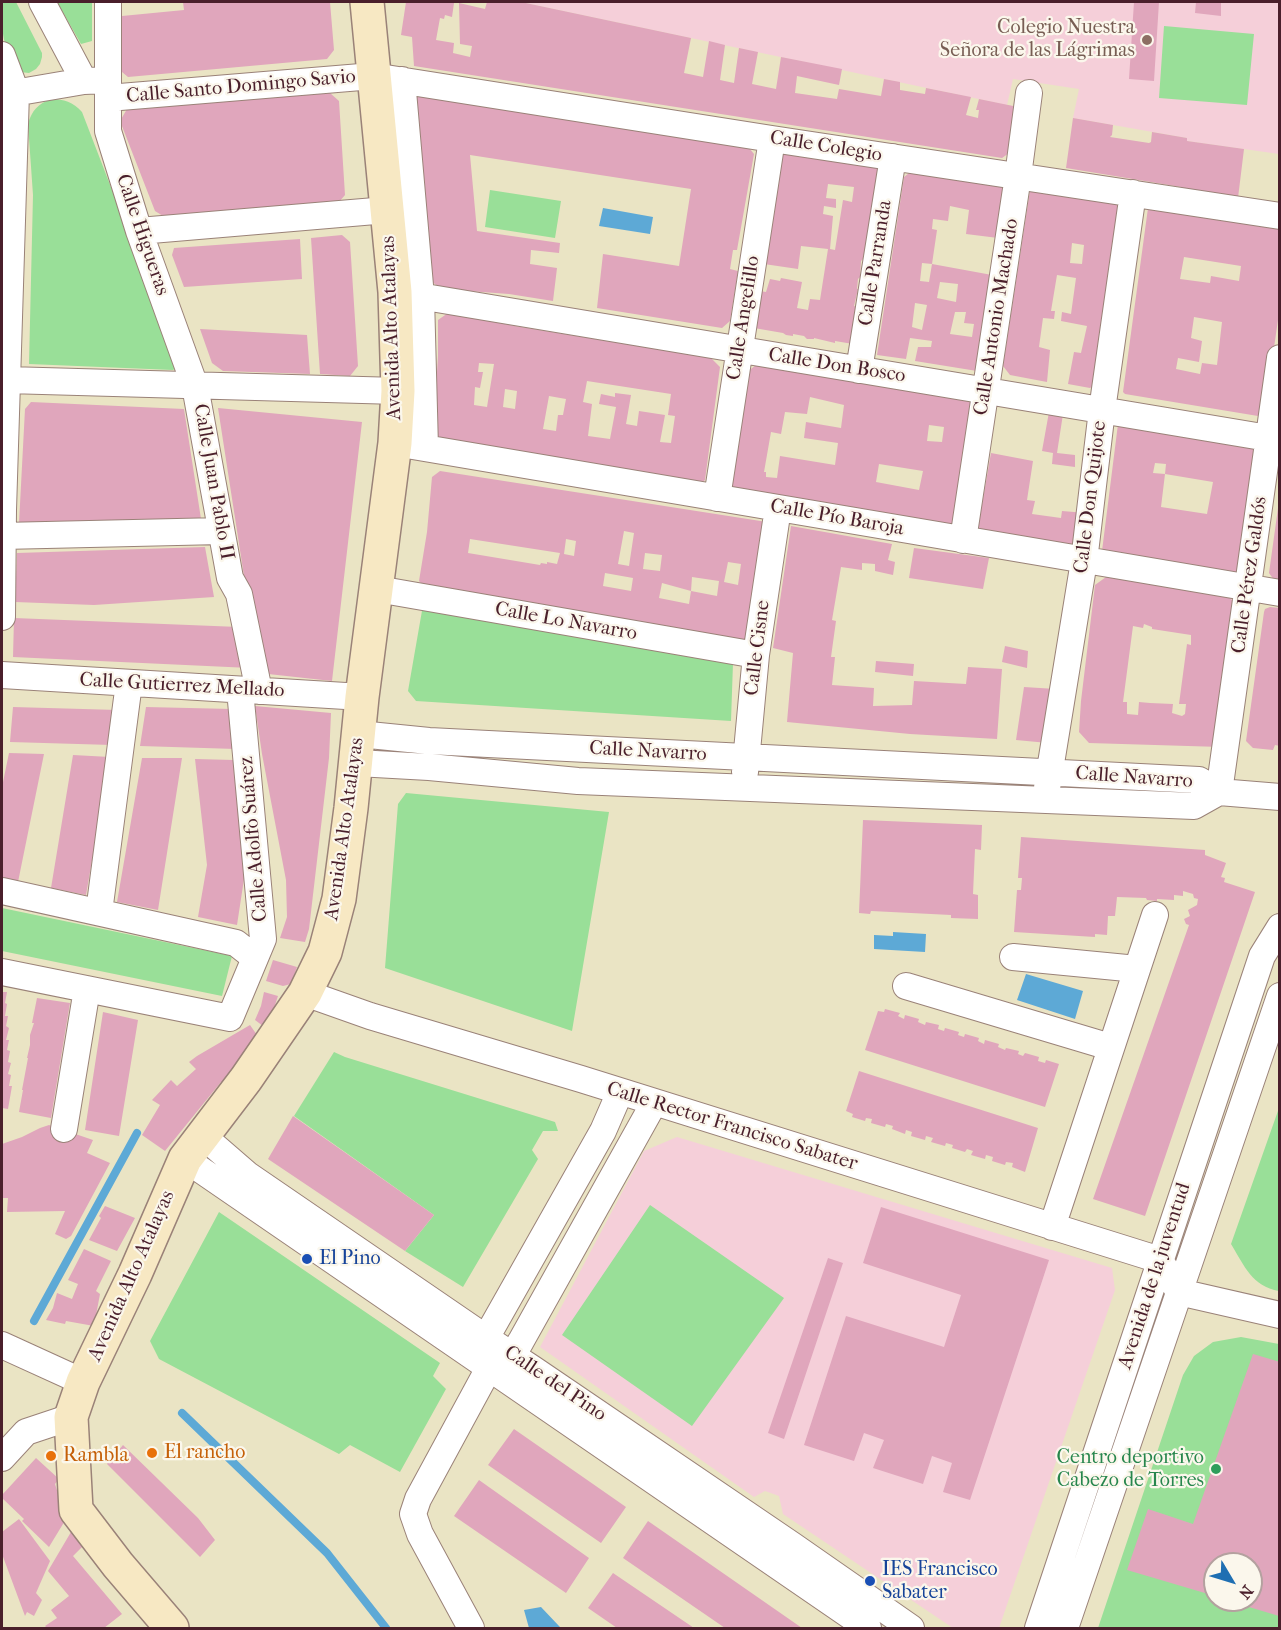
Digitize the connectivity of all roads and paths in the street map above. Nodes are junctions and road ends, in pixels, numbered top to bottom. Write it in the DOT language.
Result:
graph roads {
  1 [pos="42,2"];
  2 [pos="108,2"];
  3 [pos="368,2"];
  4 [pos="2,55"];
  5 [pos="388,78"];
  6 [pos="100,86"];
  7 [pos="1029,93"];
  8 [pos="9,94"];
  9 [pos="772,139"];
  10 [pos="893,157"];
  11 [pos="1018,176"];
  12 [pos="1133,193"];
  13 [pos="387,210"];
  14 [pos="1280,216"];
  15 [pos="139,231"];
  16 [pos="408,294"];
  17 [pos="739,350"];
  18 [pos="1280,358"];
  19 [pos="859,370"];
  20 [pos="7,380"];
  21 [pos="195,386"];
  22 [pos="398,391"];
  23 [pos="986,391"];
  24 [pos="1102,410"];
  25 [pos="1274,439"];
  26 [pos="410,445"];
  27 [pos="717,498"];
  28 [pos="777,508"];
  29 [pos="221,531"];
  30 [pos="2,536"];
  31 [pos="963,540"];
  32 [pos="1084,561"];
  33 [pos="1248,588"];
  34 [pos="377,590"];
  35 [pos="1280,593"];
  36 [pos="2,617"];
  37 [pos="756,655"];
  38 [pos="2,675"];
  39 [pos="129,683"];
  40 [pos="250,690"];
  41 [pos="362,697"];
  42 [pos="358,749"];
  43 [pos="747,757"];
  44 [pos="1050,773"];
  45 [pos="743,788"];
  46 [pos="1219,792"];
  47 [pos="1280,797"];
  48 [pos="1046,800"];
  49 [pos="2,891"];
  50 [pos="99,912"];
  51 [pos="1155,915"];
  52 [pos="1280,927"];
  53 [pos="1013,957"];
  54 [pos="255,958"];
  55 [pos="1137,969"];
  56 [pos="2,972"];
  57 [pos="906,986"];
  58 [pos="87,989"];
  59 [pos="304,993"];
  60 [pos="1280,996"];
  61 [pos="1110,1047"];
  62 [pos="1222,1075"];
  63 [pos="620,1092"];
  64 [pos="654,1102"];
  65 [pos="64,1129"];
  66 [pos="194,1147"];
  67 [pos="1052,1227"];
  68 [pos="1160,1260"];
  69 [pos="1179,1292"];
  70 [pos="1280,1315"];
  71 [pos="486,1338"];
  72 [pos="2,1346"];
  73 [pos="512,1356"];
  74 [pos="489,1368"];
  75 [pos="83,1382"];
  76 [pos="71,1417"];
  77 [pos="1108,1417"];
  78 [pos="2,1458"];
  79 [pos="1067,1540"];
  80 [pos="172,1629"];
  81 [pos="471,1629"];
  82 [pos="868,1629"];
  83 [pos="911,1629"];
  84 [pos="1038,1629"];
  85 [pos="1048,1629"];
  86 [pos="1065,1629"];
  1 -- 6 [label="street"];
  2 -- 6 [label="street, Calle Higueras"];
  3 -- 5 [label="main road, Avenida Alto Atalayas"];
  4 -- 8 [label="street"];
  5 -- 6 [label="street, Calle Santo Domingo Savio"];
  5 -- 9 [label="street, Calle Colegio"];
  5 -- 13 [label="main road, Avenida Alto Atalayas"];
  5 -- 16 [label="street"];
  6 -- 8 [label="street, Calle Santo Domingo Savio"];
  6 -- 15 [label="street, Calle Higueras"];
  7 -- 11 [label="street, Calle Antonio Machado"];
  8 -- 20 [label="street"];
  9 -- 10 [label="street, Calle Colegio"];
  9 -- 17 [label="street, Calle Angelillo"];
  10 -- 11 [label="street, Calle Colegio"];
  10 -- 19 [label="street, Calle Parranda"];
  11 -- 12 [label="street, Calle Colegio"];
  11 -- 23 [label="street, Calle Antonio Machado"];
  12 -- 14 [label="street, Calle Colegio"];
  12 -- 24 [label="street, Calle Don Quijote"];
  13 -- 15 [label="street"];
  13 -- 16 [label="main road, Avenida Alto Atalayas"];
  15 -- 21 [label="street, Calle Higueras"];
  16 -- 17 [label="street, Calle Don Bosco"];
  16 -- 22 [label="main road, Avenida Alto Atalayas"];
  16 -- 26 [label="street"];
  17 -- 19 [label="street, Calle Don Bosco"];
  17 -- 27 [label="street, Calle Angelillo"];
  18 -- 25 [label="street, Calle Pérez Galdós"];
  19 -- 23 [label="street, Calle Don Bosco"];
  20 -- 21 [label="street"];
  20 -- 30 [label="street"];
  21 -- 22 [label="street"];
  21 -- 29 [label="street, Calle Juan Pablo II"];
  22 -- 26 [label="main road, Avenida Alto Atalayas"];
  23 -- 24 [label="street, Calle Don Bosco"];
  23 -- 31 [label="street, Calle Antonio Machado"];
  24 -- 25 [label="street, Calle Don Bosco"];
  24 -- 32 [label="street, Calle Don Quijote"];
  25 -- 33 [label="street, Calle Pérez Galdós"];
  26 -- 27 [label="street, Calle Pío Baroja"];
  26 -- 34 [label="main road, Avenida Alto Atalayas"];
  27 -- 28 [label="street, Calle Pío Baroja"];
  28 -- 31 [label="street, Calle Pío Baroja"];
  28 -- 37 [label="street, Calle Cisne"];
  29 -- 30 [label="street"];
  29 -- 40 [label="street, Calle Juan Pablo II"];
  30 -- 36 [label="street"];
  31 -- 32 [label="street, Calle Pío Baroja"];
  32 -- 33 [label="street, Calle Pío Baroja"];
  32 -- 44 [label="street, Calle Don Quijote"];
  33 -- 35 [label="street, Calle Pío Baroja"];
  33 -- 46 [label="street, Calle Pérez Galdós"];
  34 -- 37 [label="street, Calle Lo Navarro"];
  34 -- 41 [label="main road, Avenida Alto Atalayas"];
  37 -- 43 [label="street, Calle Cisne"];
  38 -- 39 [label="street, Calle Gutierrez Mellado"];
  39 -- 40 [label="street, Calle Gutierrez Mellado"];
  39 -- 50 [label="street"];
  40 -- 41 [label="street, Calle Gutierrez Mellado"];
  40 -- 54 [label="street, Calle Adolfo Suárez"];
  41 -- 42 [label="main road, Avenida Alto Atalayas"];
  42 -- 43 [label="street, Calle Navarro"];
  42 -- 45 [label="street, Calle Navarro"];
  42 -- 59 [label="main road, Avenida Alto Atalayas"];
  43 -- 44 [label="street, Calle Navarro"];
  43 -- 45 [label="street, Calle Cisne"];
  44 -- 46 [label="street, Calle Navarro"];
  44 -- 48 [label="street, Calle Don Quijote"];
  45 -- 48 [label="street, Calle Navarro"];
  46 -- 47 [label="street"];
  46 -- 48 [label="street, Calle Navarro"];
  49 -- 50 [label="street"];
  50 -- 54 [label="street"];
  51 -- 55 [label="street"];
  52 -- 62 [label="street, Avenida de la juventud"];
  53 -- 55 [label="street"];
  54 -- 58 [label="street, Calle Adolfo Suárez"];
  55 -- 61 [label="street"];
  56 -- 58 [label="street"];
  57 -- 61 [label="street"];
  58 -- 65 [label="street"];
  59 -- 63 [label="street, Calle Rector Francisco Sabater"];
  59 -- 66 [label="main road, Avenida Alto Atalayas"];
  60 -- 69 [label="street, Avenida de la juventud"];
  61 -- 67 [label="street"];
  62 -- 68 [label="street, Avenida de la juventud"];
  62 -- 69 [label="street"];
  63 -- 64 [label="street, Calle Rector Francisco Sabater"];
  63 -- 71 [label="street"];
  64 -- 67 [label="street, Calle Rector Francisco Sabater"];
  64 -- 73 [label="street"];
  66 -- 71 [label="street, Calle del Pino"];
  66 -- 74 [label="street, Calle del Pino"];
  66 -- 75 [label="main road, Avenida Alto Atalayas"];
  67 -- 68 [label="street, Calle Rector Francisco Sabater"];
  68 -- 69 [label="street"];
  68 -- 77 [label="street, Avenida de la juventud"];
  69 -- 70 [label="street"];
  69 -- 77 [label="street"];
  69 -- 86 [label="street, Avenida de la juventud"];
  71 -- 73 [label="street, Calle del Pino"];
  71 -- 74 [label="street"];
  72 -- 75 [label="street"];
  73 -- 74 [label="street"];
  73 -- 83 [label="street, Calle del Pino"];
  74 -- 81 [label="street"];
  74 -- 82 [label="street, Calle del Pino"];
  75 -- 76 [label="main road, Avenida Alto Atalayas"];
  76 -- 78 [label="street"];
  76 -- 80 [label="main road, Avenida Alto Atalayas"];
  77 -- 79 [label="street, Avenida de la juventud"];
  79 -- 84 [label="street, Avenida de la juventud"];
  79 -- 85 [label="street"];
}
